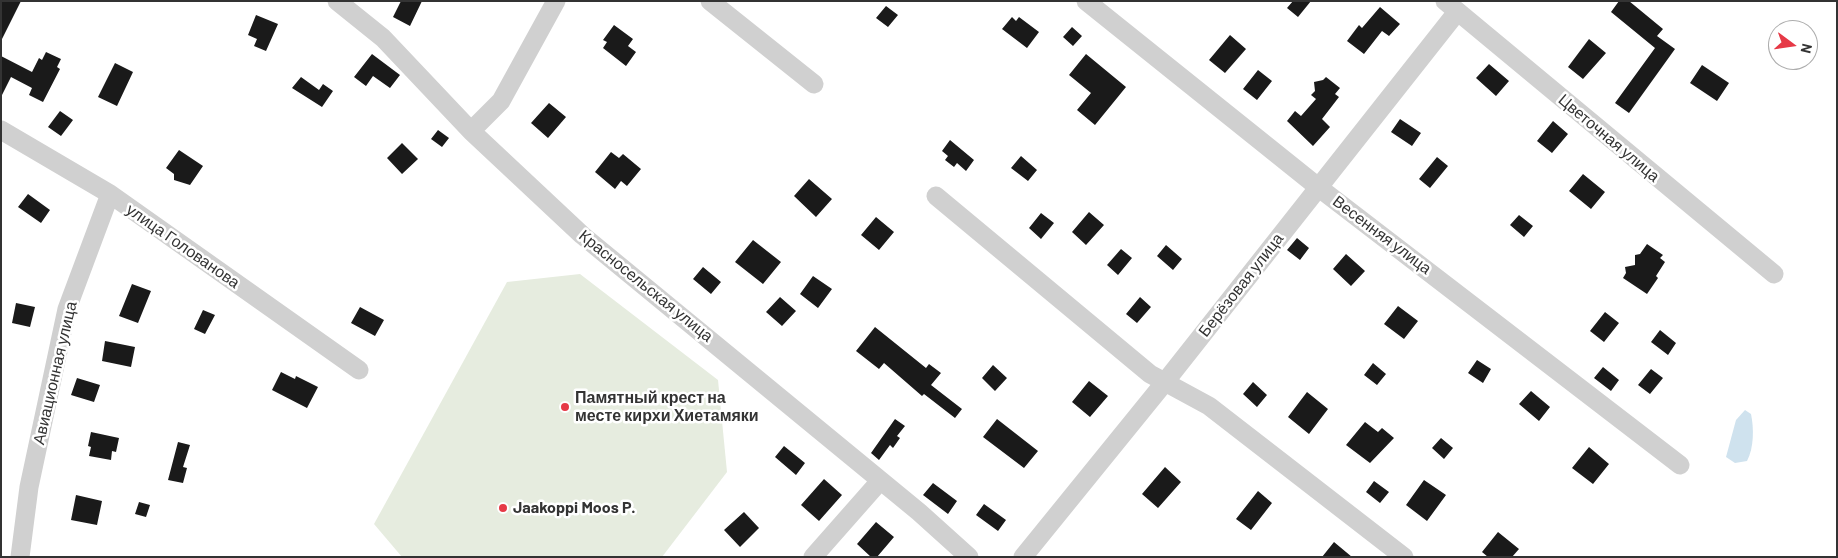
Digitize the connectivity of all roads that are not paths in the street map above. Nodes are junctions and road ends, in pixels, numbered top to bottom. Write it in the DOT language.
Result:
graph roads {
  1 [pos="337,1"];
  2 [pos="556,1"];
  3 [pos="710,1"];
  4 [pos="1086,1"];
  5 [pos="1451,7"];
  6 [pos="814,84"];
  7 [pos="1,130"];
  8 [pos="471,131"];
  9 [pos="1318,187"];
  10 [pos="110,194"];
  11 [pos="936,196"];
  12 [pos="1774,274"];
  13 [pos="360,370"];
  14 [pos="1165,382"];
  15 [pos="1680,465"];
  16 [pos="880,482"];
  17 [pos="20,557"];
  18 [pos="813,557"];
  19 [pos="969,557"];
  20 [pos="1023,557"];
  21 [pos="1404,557"];
  1 -- 8 [label="street, Красносельская улица"];
  2 -- 8 [label="street"];
  3 -- 6 [label="street"];
  4 -- 9 [label="street, Весенняя улица"];
  5 -- 9 [label="street, Берёзовая улица"];
  5 -- 12 [label="street, Цветочная улица"];
  7 -- 10 [label="street, улица Голованова"];
  8 -- 16 [label="street, Красносельская улица"];
  9 -- 14 [label="street, Берёзовая улица"];
  9 -- 15 [label="street, Весенняя улица"];
  10 -- 13 [label="street, улица Голованова"];
  10 -- 17 [label="street, Авиационная улица"];
  11 -- 14 [label="street"];
  14 -- 20 [label="street, Берёзовая улица"];
  14 -- 21 [label="street"];
  16 -- 18 [label="street"];
  16 -- 19 [label="street, Красносельская улица"];
}
